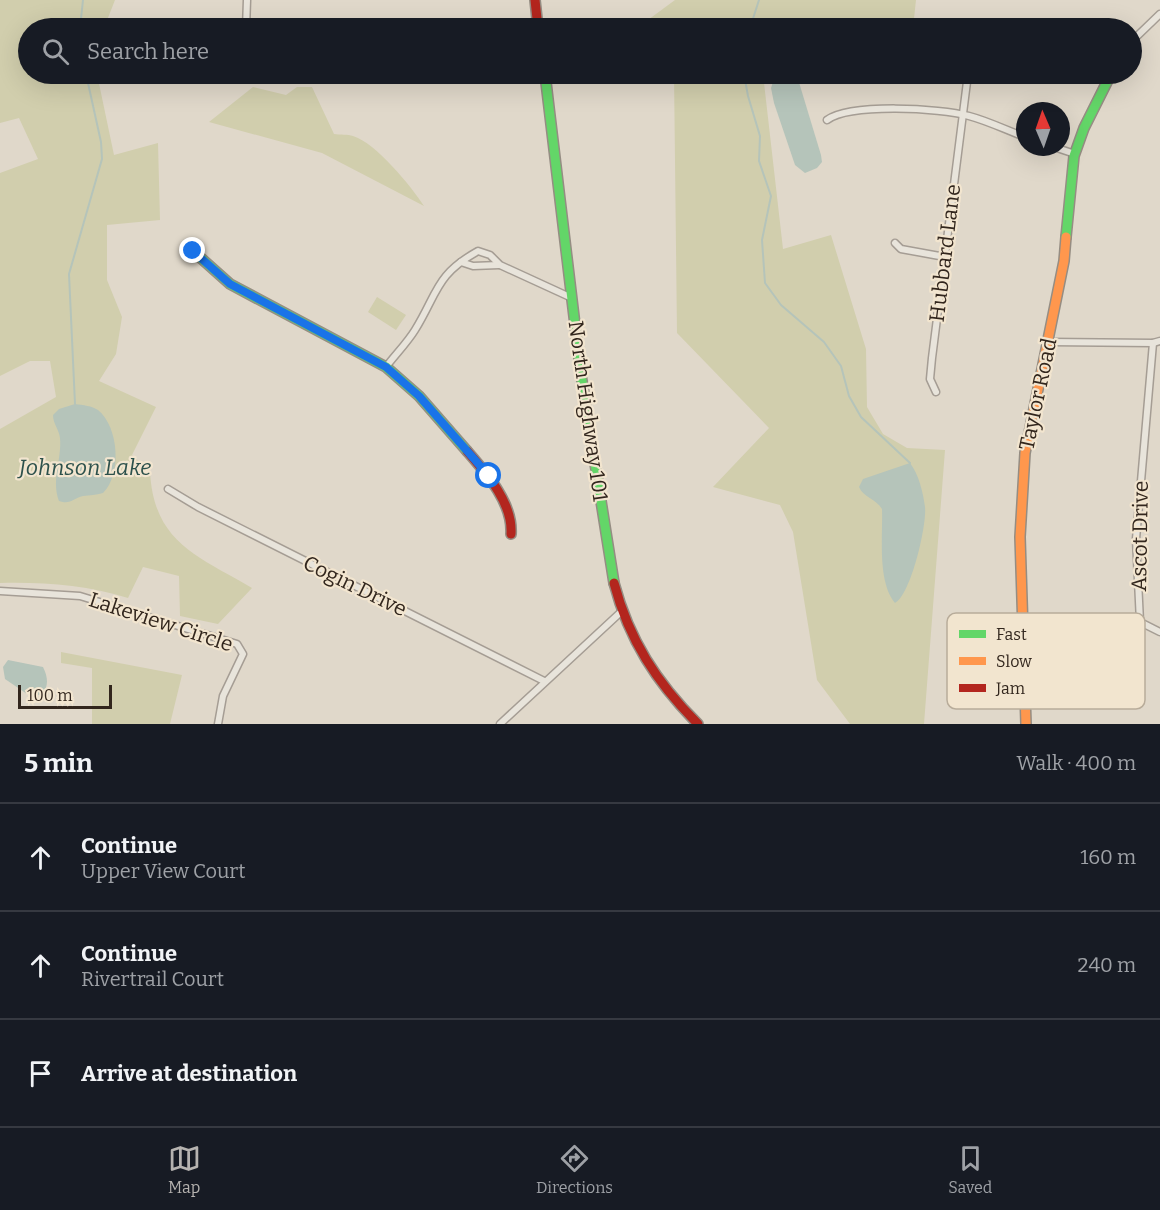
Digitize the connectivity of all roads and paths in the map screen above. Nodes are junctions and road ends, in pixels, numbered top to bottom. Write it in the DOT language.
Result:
graph roads {
  1 [pos="247,0"];
  2 [pos="535,0"];
  3 [pos="1160,14"];
  4 [pos="246,18"];
  5 [pos="537,18"];
  6 [pos="1142,31"];
  7 [pos="546,84"];
  8 [pos="966,84"];
  9 [pos="1106,84"];
  10 [pos="962,114"];
  11 [pos="827,120"];
  12 [pos="1016,134"];
  13 [pos="1070,152"];
  14 [pos="1075,154"];
  15 [pos="895,243"];
  16 [pos="193,251"];
  17 [pos="945,257"];
  18 [pos="461,262"];
  19 [pos="500,265"];
  20 [pos="573,298"];
  21 [pos="1049,342"];
  22 [pos="1156,342"];
  23 [pos="386,367"];
  24 [pos="936,392"];
  25 [pos="168,489"];
  26 [pos="512,534"];
  27 [pos="0,591"];
  28 [pos="622,610"];
  29 [pos="1024,613"];
  30 [pos="1140,613"];
  31 [pos="1145,624"];
  32 [pos="1160,632"];
  33 [pos="544,681"];
  34 [pos="1026,709"];
  35 [pos="218,724"];
  36 [pos="500,724"];
  37 [pos="698,724"];
  38 [pos="1026,724"];
  1 -- 4 [label="street"];
  2 -- 5 [label="street"];
  3 -- 6 [label="street"];
  7 -- 20 [label="street, North Highway 101"];
  8 -- 10 [label="street, Hubbard Lane"];
  9 -- 14 [label="street, Taylor Road"];
  10 -- 11 [label="street"];
  10 -- 12 [label="street"];
  10 -- 17 [label="street, Hubbard Lane"];
  13 -- 14 [label="street"];
  14 -- 21 [label="street, Taylor Road"];
  15 -- 17 [label="street"];
  16 -- 23 [label="street"];
  17 -- 24 [label="street, Hubbard Lane"];
  18 -- 19 [label="street"];
  18 -- 19 [label="street"];
  18 -- 23 [label="street"];
  19 -- 20 [label="street"];
  20 -- 28 [label="street, North Highway 101"];
  21 -- 22 [label="street"];
  21 -- 29 [label="street, Taylor Road"];
  22 -- 30 [label="street, Ascot Drive"];
  23 -- 26 [label="street"];
  25 -- 33 [label="street, Cogin Drive"];
  27 -- 35 [label="street, Lakeview Circle"];
  28 -- 33 [label="street"];
  28 -- 37 [label="street, North Highway 101"];
  31 -- 32 [label="street"];
  33 -- 36 [label="street"];
  34 -- 38 [label="street, Taylor Road"];
}
